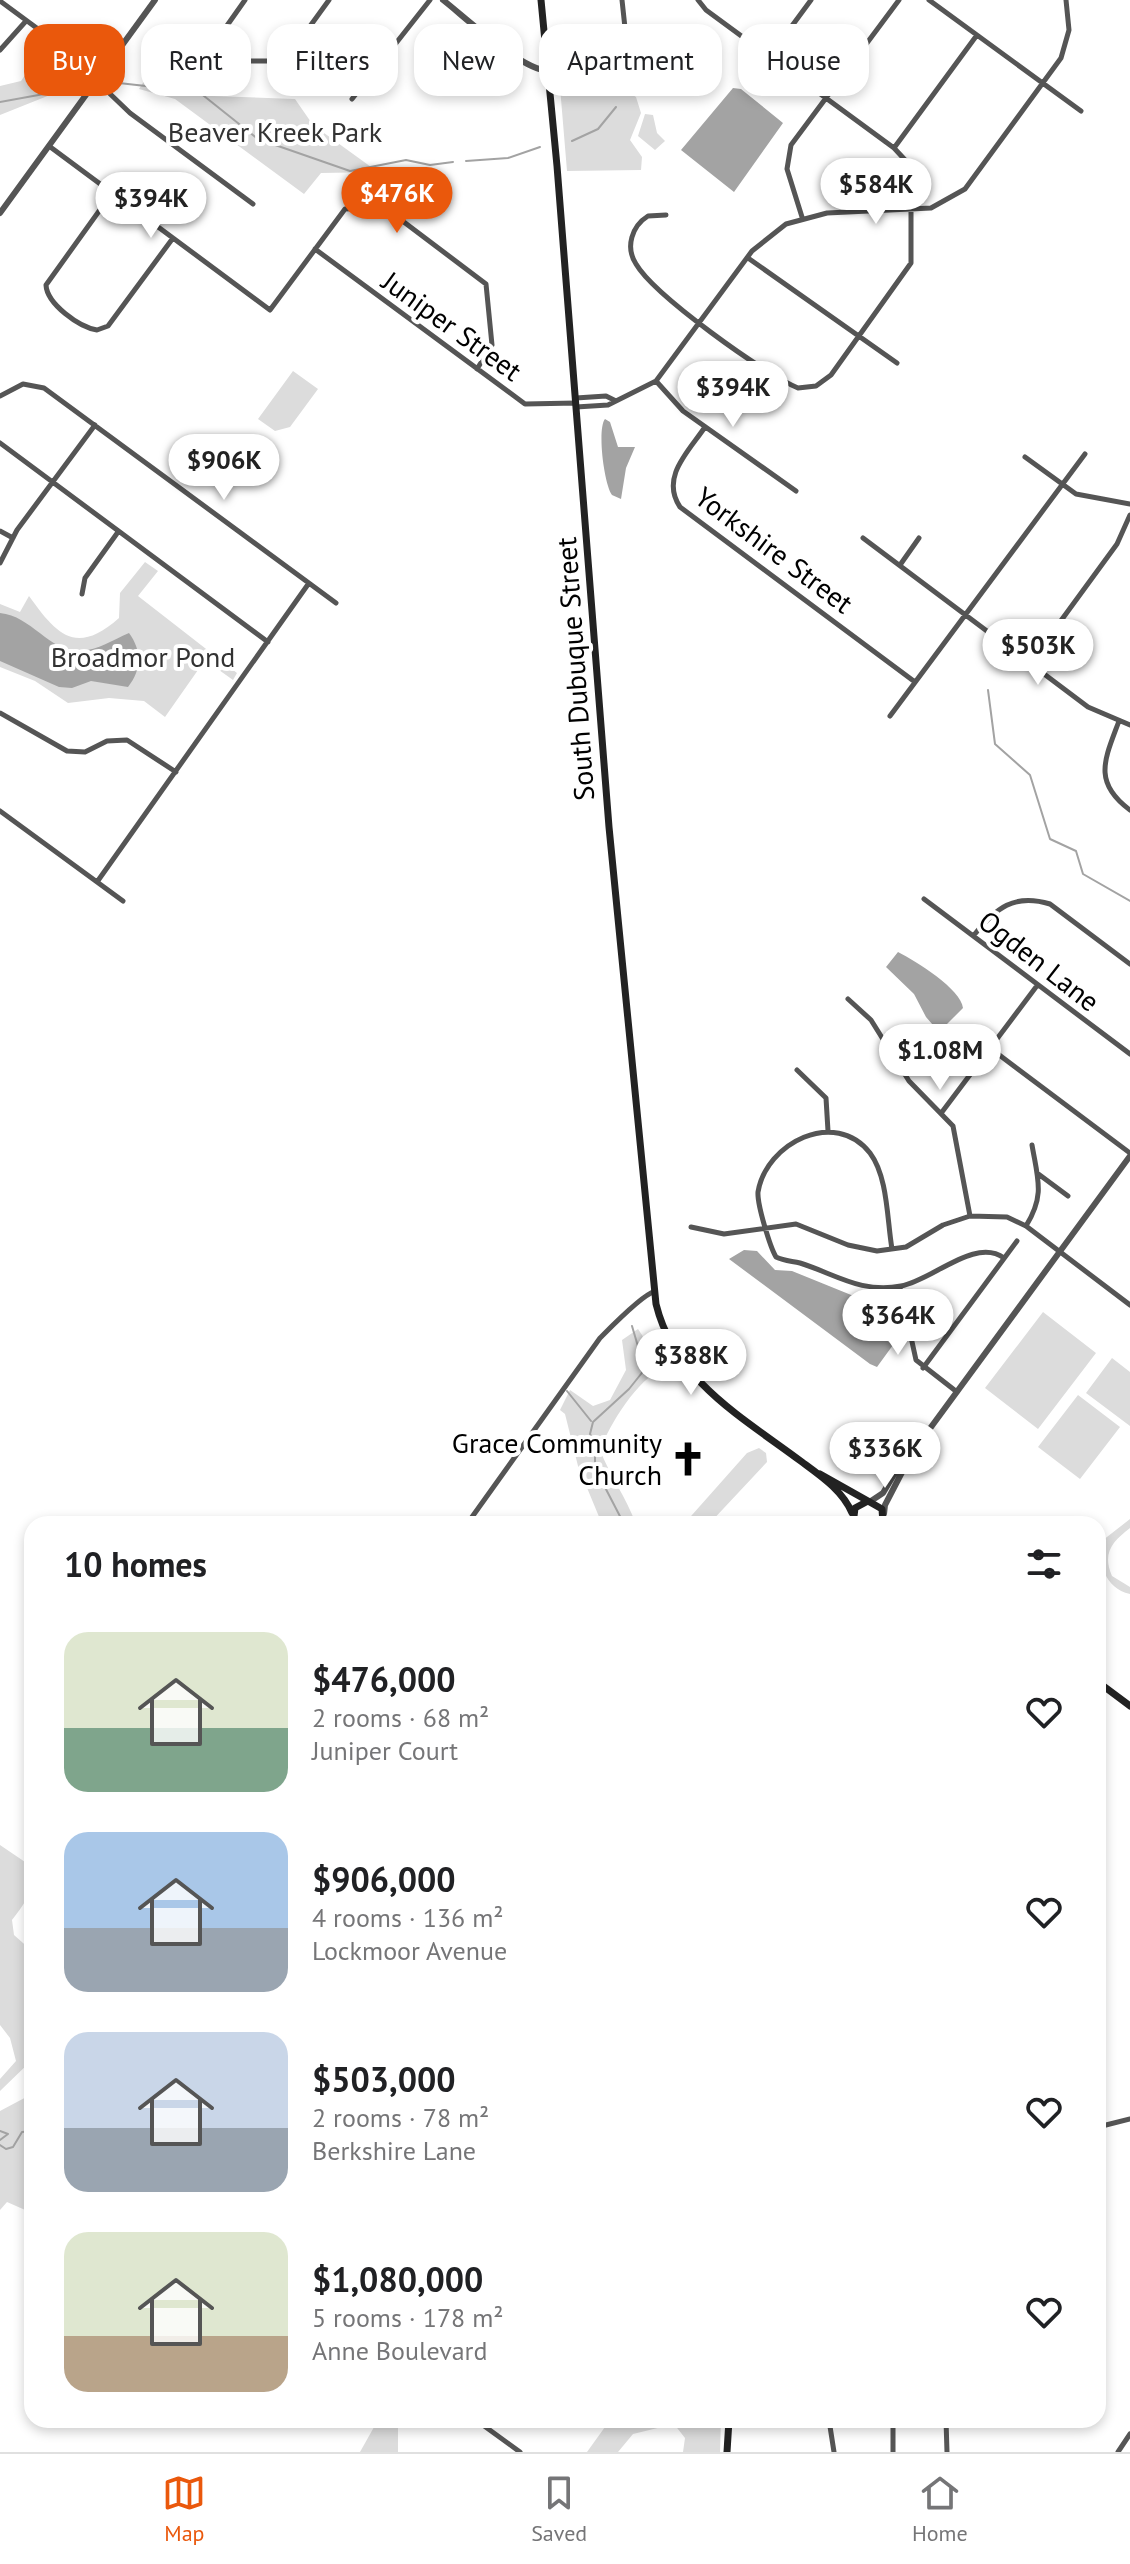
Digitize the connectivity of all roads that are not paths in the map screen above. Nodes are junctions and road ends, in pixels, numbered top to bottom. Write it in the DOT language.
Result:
graph roads {
  1 [pos="155,0"];
  2 [pos="245,0"];
  3 [pos="329,0"];
  4 [pos="430,0"];
  5 [pos="443,0"];
  6 [pos="541,0"];
  7 [pos="622,0"];
  8 [pos="698,0"];
  9 [pos="811,0"];
  10 [pos="899,0"];
  11 [pos="929,0"];
  12 [pos="1066,0"];
  13 [pos="0,1"];
  14 [pos="26,21"];
  15 [pos="30,24"];
  16 [pos="544,24"];
  17 [pos="625,24"];
  18 [pos="793,24"];
  19 [pos="738,34"];
  20 [pos="977,35"];
  21 [pos="125,42"];
  22 [pos="0,50"];
  23 [pos="539,69"];
  24 [pos="1045,84"];
  25 [pos="86,96"];
  26 [pos="112,96"];
  27 [pos="551,96"];
  28 [pos="823,96"];
  29 [pos="826,98"];
  30 [pos="352,99"];
  31 [pos="1081,111"];
  32 [pos="49,146"];
  33 [pos="894,148"];
  34 [pos="112,193"];
  35 [pos="253,204"];
  36 [pos="912,211"];
  37 [pos="0,213"];
  38 [pos="666,215"];
  39 [pos="802,217"];
  40 [pos="173,238"];
  41 [pos="315,249"];
  42 [pos="748,258"];
  43 [pos="700,323"];
  44 [pos="860,337"];
  45 [pos="897,363"];
  46 [pos="477,369"];
  47 [pos="656,381"];
  48 [pos="0,396"];
  49 [pos="576,403"];
  50 [pos="95,425"];
  51 [pos="705,427"];
  52 [pos="0,443"];
  53 [pos="1085,454"];
  54 [pos="1025,457"];
  55 [pos="52,483"];
  56 [pos="1062,485"];
  57 [pos="796,491"];
  58 [pos="1130,504"];
  59 [pos="1130,515"];
  60 [pos="0,531"];
  61 [pos="118,532"];
  62 [pos="13,538"];
  63 [pos="863,538"];
  64 [pos="919,538"];
  65 [pos="0,563"];
  66 [pos="900,565"];
  67 [pos="309,583"];
  68 [pos="82,594"];
  69 [pos="336,603"];
  70 [pos="965,614"];
  71 [pos="268,642"];
  72 [pos="1030,663"];
  73 [pos="915,682"];
  74 [pos="0,713"];
  75 [pos="890,716"];
  76 [pos="1119,721"];
  77 [pos="1130,725"];
  78 [pos="176,772"];
  79 [pos="1130,810"];
  80 [pos="0,811"];
  81 [pos="97,882"];
  82 [pos="924,899"];
  83 [pos="123,901"];
  84 [pos="974,935"];
  85 [pos="1130,964"];
  86 [pos="1036,987"];
  87 [pos="848,999"];
  88 [pos="990,1048"];
  89 [pos="1130,1054"];
  90 [pos="797,1070"];
  91 [pos="942,1112"];
  92 [pos="828,1131"];
  93 [pos="1032,1145"];
  94 [pos="1130,1155"];
  95 [pos="1037,1172"];
  96 [pos="1068,1196"];
  97 [pos="970,1216"];
  98 [pos="766,1225"];
  99 [pos="1026,1226"];
  100 [pos="691,1227"];
  101 [pos="1017,1241"];
  102 [pos="892,1249"];
  103 [pos="1060,1252"];
  104 [pos="1004,1258"];
  105 [pos="900,1287"];
  106 [pos="654,1292"];
  107 [pos="1130,1305"];
  108 [pos="923,1368"];
  109 [pos="957,1392"];
  110 [pos="912,1453"];
  111 [pos="818,1473"];
  112 [pos="870,1501"];
  113 [pos="473,1516"];
  114 [pos="850,1516"];
  115 [pos="854,1516"];
  116 [pos="882,1516"];
  117 [pos="885,1516"];
  118 [pos="1106,1688"];
  119 [pos="1130,1706"];
  120 [pos="1130,2119"];
  121 [pos="1106,2125"];
  122 [pos="487,2428"];
  123 [pos="728,2428"];
  124 [pos="830,2428"];
  125 [pos="893,2428"];
  126 [pos="946,2428"];
  127 [pos="1129,2437"];
  128 [pos="520,2452"];
  129 [pos="727,2452"];
  130 [pos="834,2452"];
  131 [pos="893,2452"];
  132 [pos="947,2452"];
  133 [pos="1118,2452"];
  1 -- 21 [label="street"];
  2 -- 3 [label="street"];
  4 -- 30 [label="street"];
  5 -- 23 [label="street"];
  6 -- 16 [label="main road, South Dubuque Street"];
  7 -- 17 [label="street"];
  8 -- 19 [label="street"];
  9 -- 18 [label="street"];
  10 -- 29 [label="street"];
  11 -- 20 [label="street"];
  12 -- 24 [label="street"];
  13 -- 14 [label="street"];
  14 -- 15 [label="street"];
  14 -- 22 [label="street"];
  20 -- 24 [label="street"];
  20 -- 33 [label="street"];
  24 -- 31 [label="street"];
  24 -- 36 [label="street"];
  25 -- 32 [label="street"];
  26 -- 35 [label="street"];
  27 -- 49 [label="main road, South Dubuque Street"];
  28 -- 29 [label="street"];
  29 -- 33 [label="street"];
  29 -- 39 [label="street"];
  32 -- 34 [label="street"];
  32 -- 37 [label="street"];
  33 -- 36 [label="street"];
  34 -- 40 [label="street"];
  34 -- 40 [label="street"];
  36 -- 39 [label="street"];
  36 -- 44 [label="street"];
  38 -- 43 [label="street"];
  39 -- 42 [label="street"];
  40 -- 41 [label="street"];
  41 -- 46 [label="street, Juniper Street"];
  41 -- 46 [label="street"];
  42 -- 43 [label="street"];
  42 -- 44 [label="street"];
  43 -- 44 [label="street"];
  43 -- 47 [label="street"];
  44 -- 45 [label="street"];
  46 -- 49 [label="street, Juniper Street"];
  47 -- 49 [label="street, Juniper Street"];
  47 -- 51 [label="street"];
  48 -- 50 [label="street"];
  49 -- 106 [label="main road, South Dubuque Street"];
  50 -- 55 [label="street"];
  50 -- 67 [label="street"];
  51 -- 57 [label="street"];
  51 -- 73 [label="street, Yorkshire Street"];
  52 -- 55 [label="street"];
  53 -- 56 [label="street"];
  54 -- 56 [label="street"];
  55 -- 61 [label="street"];
  55 -- 62 [label="street"];
  56 -- 58 [label="street"];
  56 -- 70 [label="street"];
  59 -- 72 [label="street"];
  60 -- 62 [label="street"];
  61 -- 68 [label="street"];
  61 -- 71 [label="street"];
  62 -- 65 [label="street"];
  63 -- 66 [label="street"];
  64 -- 66 [label="street"];
  66 -- 70 [label="street"];
  67 -- 69 [label="street"];
  67 -- 71 [label="street"];
  70 -- 72 [label="street"];
  70 -- 73 [label="street"];
  71 -- 78 [label="street"];
  72 -- 76 [label="street"];
  73 -- 75 [label="street"];
  74 -- 78 [label="street"];
  76 -- 77 [label="street"];
  76 -- 79 [label="street"];
  78 -- 81 [label="street"];
  80 -- 81 [label="street"];
  81 -- 83 [label="street"];
  82 -- 84 [label="street, Ogden Lane"];
  84 -- 85 [label="street"];
  84 -- 86 [label="street, Ogden Lane"];
  86 -- 88 [label="street"];
  86 -- 89 [label="street, Ogden Lane"];
  87 -- 91 [label="street"];
  88 -- 91 [label="street"];
  88 -- 94 [label="street"];
  90 -- 92 [label="street"];
  91 -- 97 [label="street"];
  92 -- 98 [label="street"];
  92 -- 102 [label="street"];
  93 -- 95 [label="street"];
  94 -- 103 [label="street"];
  95 -- 96 [label="street"];
  95 -- 99 [label="street"];
  97 -- 99 [label="street"];
  97 -- 102 [label="street"];
  98 -- 100 [label="street"];
  98 -- 102 [label="street"];
  98 -- 105 [label="street"];
  99 -- 103 [label="street"];
  101 -- 104 [label="street"];
  103 -- 107 [label="street"];
  103 -- 109 [label="street"];
  104 -- 105 [label="street"];
  104 -- 108 [label="street"];
  105 -- 108 [label="street"];
  106 -- 111 [label="main road, South Dubuque Street"];
  106 -- 113 [label="street"];
  108 -- 109 [label="street"];
  109 -- 110 [label="street"];
  110 -- 112 [label="street"];
  110 -- 117 [label="street"];
  111 -- 112 [label="main road"];
  111 -- 114 [label="main road"];
  112 -- 115 [label="main road"];
  112 -- 116 [label="main road"];
  118 -- 119 [label="main road"];
  120 -- 121 [label="street"];
  122 -- 128 [label="street"];
  123 -- 129 [label="main road"];
  124 -- 130 [label="street"];
  125 -- 131 [label="street"];
  126 -- 132 [label="street"];
  127 -- 133 [label="street"];
}
